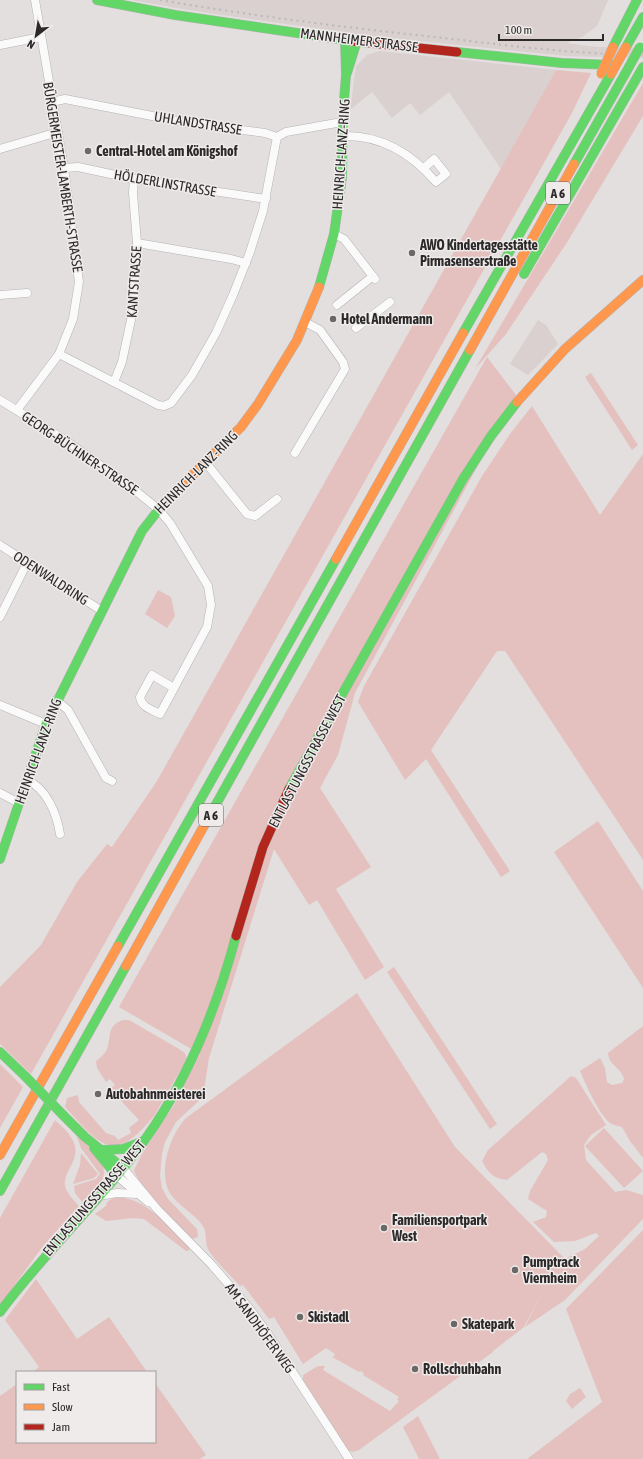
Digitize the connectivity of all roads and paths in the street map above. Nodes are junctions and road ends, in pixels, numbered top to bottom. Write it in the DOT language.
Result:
graph roads {
  1 [pos="35,0"];
  2 [pos="97,0"];
  3 [pos="630,0"];
  4 [pos="637,0"];
  5 [pos="643,17"];
  6 [pos="41,37"];
  7 [pos="345,40"];
  8 [pos="357,41"];
  9 [pos="615,43"];
  10 [pos="641,44"];
  11 [pos="0,45"];
  12 [pos="624,69"];
  13 [pos="642,69"];
  14 [pos="346,76"];
  15 [pos="52,102"];
  16 [pos="342,122"];
  17 [pos="58,132"];
  18 [pos="343,136"];
  19 [pos="277,137"];
  20 [pos="0,149"];
  21 [pos="558,165"];
  22 [pos="64,168"];
  23 [pos="424,168"];
  24 [pos="134,179"];
  25 [pos="266,199"];
  26 [pos="334,234"];
  27 [pos="137,243"];
  28 [pos="246,263"];
  29 [pos="643,280"];
  30 [pos="27,293"];
  31 [pos="0,294"];
  32 [pos="390,302"];
  33 [pos="337,305"];
  34 [pos="305,322"];
  35 [pos="356,328"];
  36 [pos="476,341"];
  37 [pos="60,354"];
  38 [pos="114,382"];
  39 [pos="0,400"];
  40 [pos="17,410"];
  41 [pos="295,453"];
  42 [pos="206,463"];
  43 [pos="277,499"];
  44 [pos="158,509"];
  45 [pos="0,545"];
  46 [pos="27,563"];
  47 [pos="102,611"];
  48 [pos="0,617"];
  49 [pos="174,688"];
  50 [pos="56,700"];
  51 [pos="0,705"];
  52 [pos="46,724"];
  53 [pos="26,780"];
  54 [pos="112,781"];
  55 [pos="0,794"];
  56 [pos="19,802"];
  57 [pos="60,834"];
  58 [pos="0,859"];
  59 [pos="0,1052"];
  60 [pos="85,1137"];
  61 [pos="144,1141"];
  62 [pos="103,1150"];
  63 [pos="0,1155"];
  64 [pos="123,1168"];
  65 [pos="117,1176"];
  66 [pos="0,1191"];
  67 [pos="137,1194"];
  68 [pos="99,1196"];
  69 [pos="157,1209"];
  70 [pos="0,1312"];
  71 [pos="349,1459"];
  1 -- 6 [label="street, BÜRGERMEISTER-LAMBERTH-STRASSE"];
  2 -- 7 [label="main road, MANNHEIMER STRASSE"];
  3 -- 9 [label="main road, A 6"];
  4 -- 9 [label="main road, A 6"];
  5 -- 21 [label="main road, A 6, bridge"];
  6 -- 11 [label="street"];
  6 -- 15 [label="street, BÜRGERMEISTER-LAMBERTH-STRASSE"];
  7 -- 8 [label="main road, MANNHEIMER STRASSE"];
  7 -- 14 [label="main road, HEINRICH-LANZ-RING"];
  8 -- 12 [label="main road, MANNHEIMER STRASSE"];
  8 -- 14 [label="main road, HEINRICH-LANZ-RING"];
  9 -- 21 [label="main road, A 6, bridge"];
  10 -- 12 [label="main road, A 6, bridge"];
  12 -- 13 [label="main road, MANNHEIMER STRASSE"];
  12 -- 36 [label="main road, A 6"];
  13 -- 36 [label="main road"];
  14 -- 16 [label="main road, HEINRICH-LANZ-RING"];
  15 -- 17 [label="street, BÜRGERMEISTER-LAMBERTH-STRASSE"];
  15 -- 19 [label="street, UHLANDSTRASSE"];
  16 -- 18 [label="main road, HEINRICH-LANZ-RING"];
  16 -- 19 [label="street"];
  17 -- 20 [label="street"];
  17 -- 22 [label="street, BÜRGERMEISTER-LAMBERTH-STRASSE"];
  18 -- 23 [label="street"];
  18 -- 26 [label="main road, HEINRICH-LANZ-RING"];
  19 -- 25 [label="street"];
  21 -- 63 [label="main road, A 6"];
  22 -- 24 [label="street, HÖLDERLINSTRASSE"];
  22 -- 37 [label="street, BÜRGERMEISTER-LAMBERTH-STRASSE"];
  24 -- 25 [label="street, HÖLDERLINSTRASSE"];
  24 -- 27 [label="street, KANTSTRASSE"];
  25 -- 28 [label="street"];
  26 -- 33 [label="street"];
  26 -- 34 [label="main road, HEINRICH-LANZ-RING"];
  27 -- 28 [label="street"];
  27 -- 38 [label="street, KANTSTRASSE"];
  28 -- 38 [label="street"];
  29 -- 61 [label="main road, ENTLASTUNGSSTRASSE WEST"];
  30 -- 31 [label="street"];
  32 -- 35 [label="street"];
  34 -- 41 [label="street"];
  34 -- 42 [label="main road, HEINRICH-LANZ-RING"];
  36 -- 66 [label="main road, A 6"];
  37 -- 38 [label="street"];
  37 -- 40 [label="street, BÜRGERMEISTER-LAMBERTH-STRASSE"];
  39 -- 40 [label="street, GEORG-BÜCHNER-STRASSE"];
  40 -- 44 [label="street, GEORG-BÜCHNER-STRASSE"];
  42 -- 43 [label="street"];
  42 -- 44 [label="main road, HEINRICH-LANZ-RING"];
  44 -- 47 [label="main road, HEINRICH-LANZ-RING"];
  44 -- 49 [label="street, GEORG-BÜCHNER-STRASSE"];
  45 -- 46 [label="street, ODENWALDRING"];
  46 -- 47 [label="street, ODENWALDRING"];
  46 -- 48 [label="street"];
  47 -- 50 [label="main road, HEINRICH-LANZ-RING"];
  49 -- 49 [label="street, GEORG-BÜCHNER-STRASSE"];
  50 -- 52 [label="main road, HEINRICH-LANZ-RING"];
  50 -- 54 [label="street"];
  51 -- 52 [label="street"];
  52 -- 53 [label="main road, HEINRICH-LANZ-RING"];
  53 -- 56 [label="main road, HEINRICH-LANZ-RING"];
  53 -- 57 [label="street"];
  55 -- 56 [label="street"];
  56 -- 58 [label="main road, HEINRICH-LANZ-RING"];
  59 -- 60 [label="main road, AM SANDHÖFER WEG, bridge"];
  60 -- 62 [label="main road, AM SANDHÖFER WEG"];
  60 -- 65 [label="main road, AM SANDHÖFER WEG"];
  61 -- 62 [label="main road"];
  61 -- 64 [label="main road, ENTLASTUNGSSTRASSE WEST"];
  62 -- 64 [label="main road, AM SANDHÖFER WEG"];
  64 -- 65 [label="main road, ENTLASTUNGSSTRASSE WEST"];
  64 -- 69 [label="street, AM SANDHÖFER WEG"];
  65 -- 67 [label="street, AM SANDHÖFER WEG"];
  65 -- 68 [label="main road, ENTLASTUNGSSTRASSE WEST"];
  67 -- 68 [label="street"];
  67 -- 69 [label="street, AM SANDHÖFER WEG"];
  68 -- 70 [label="main road, ENTLASTUNGSSTRASSE WEST"];
  69 -- 71 [label="street, AM SANDHÖFER WEG"];
}
